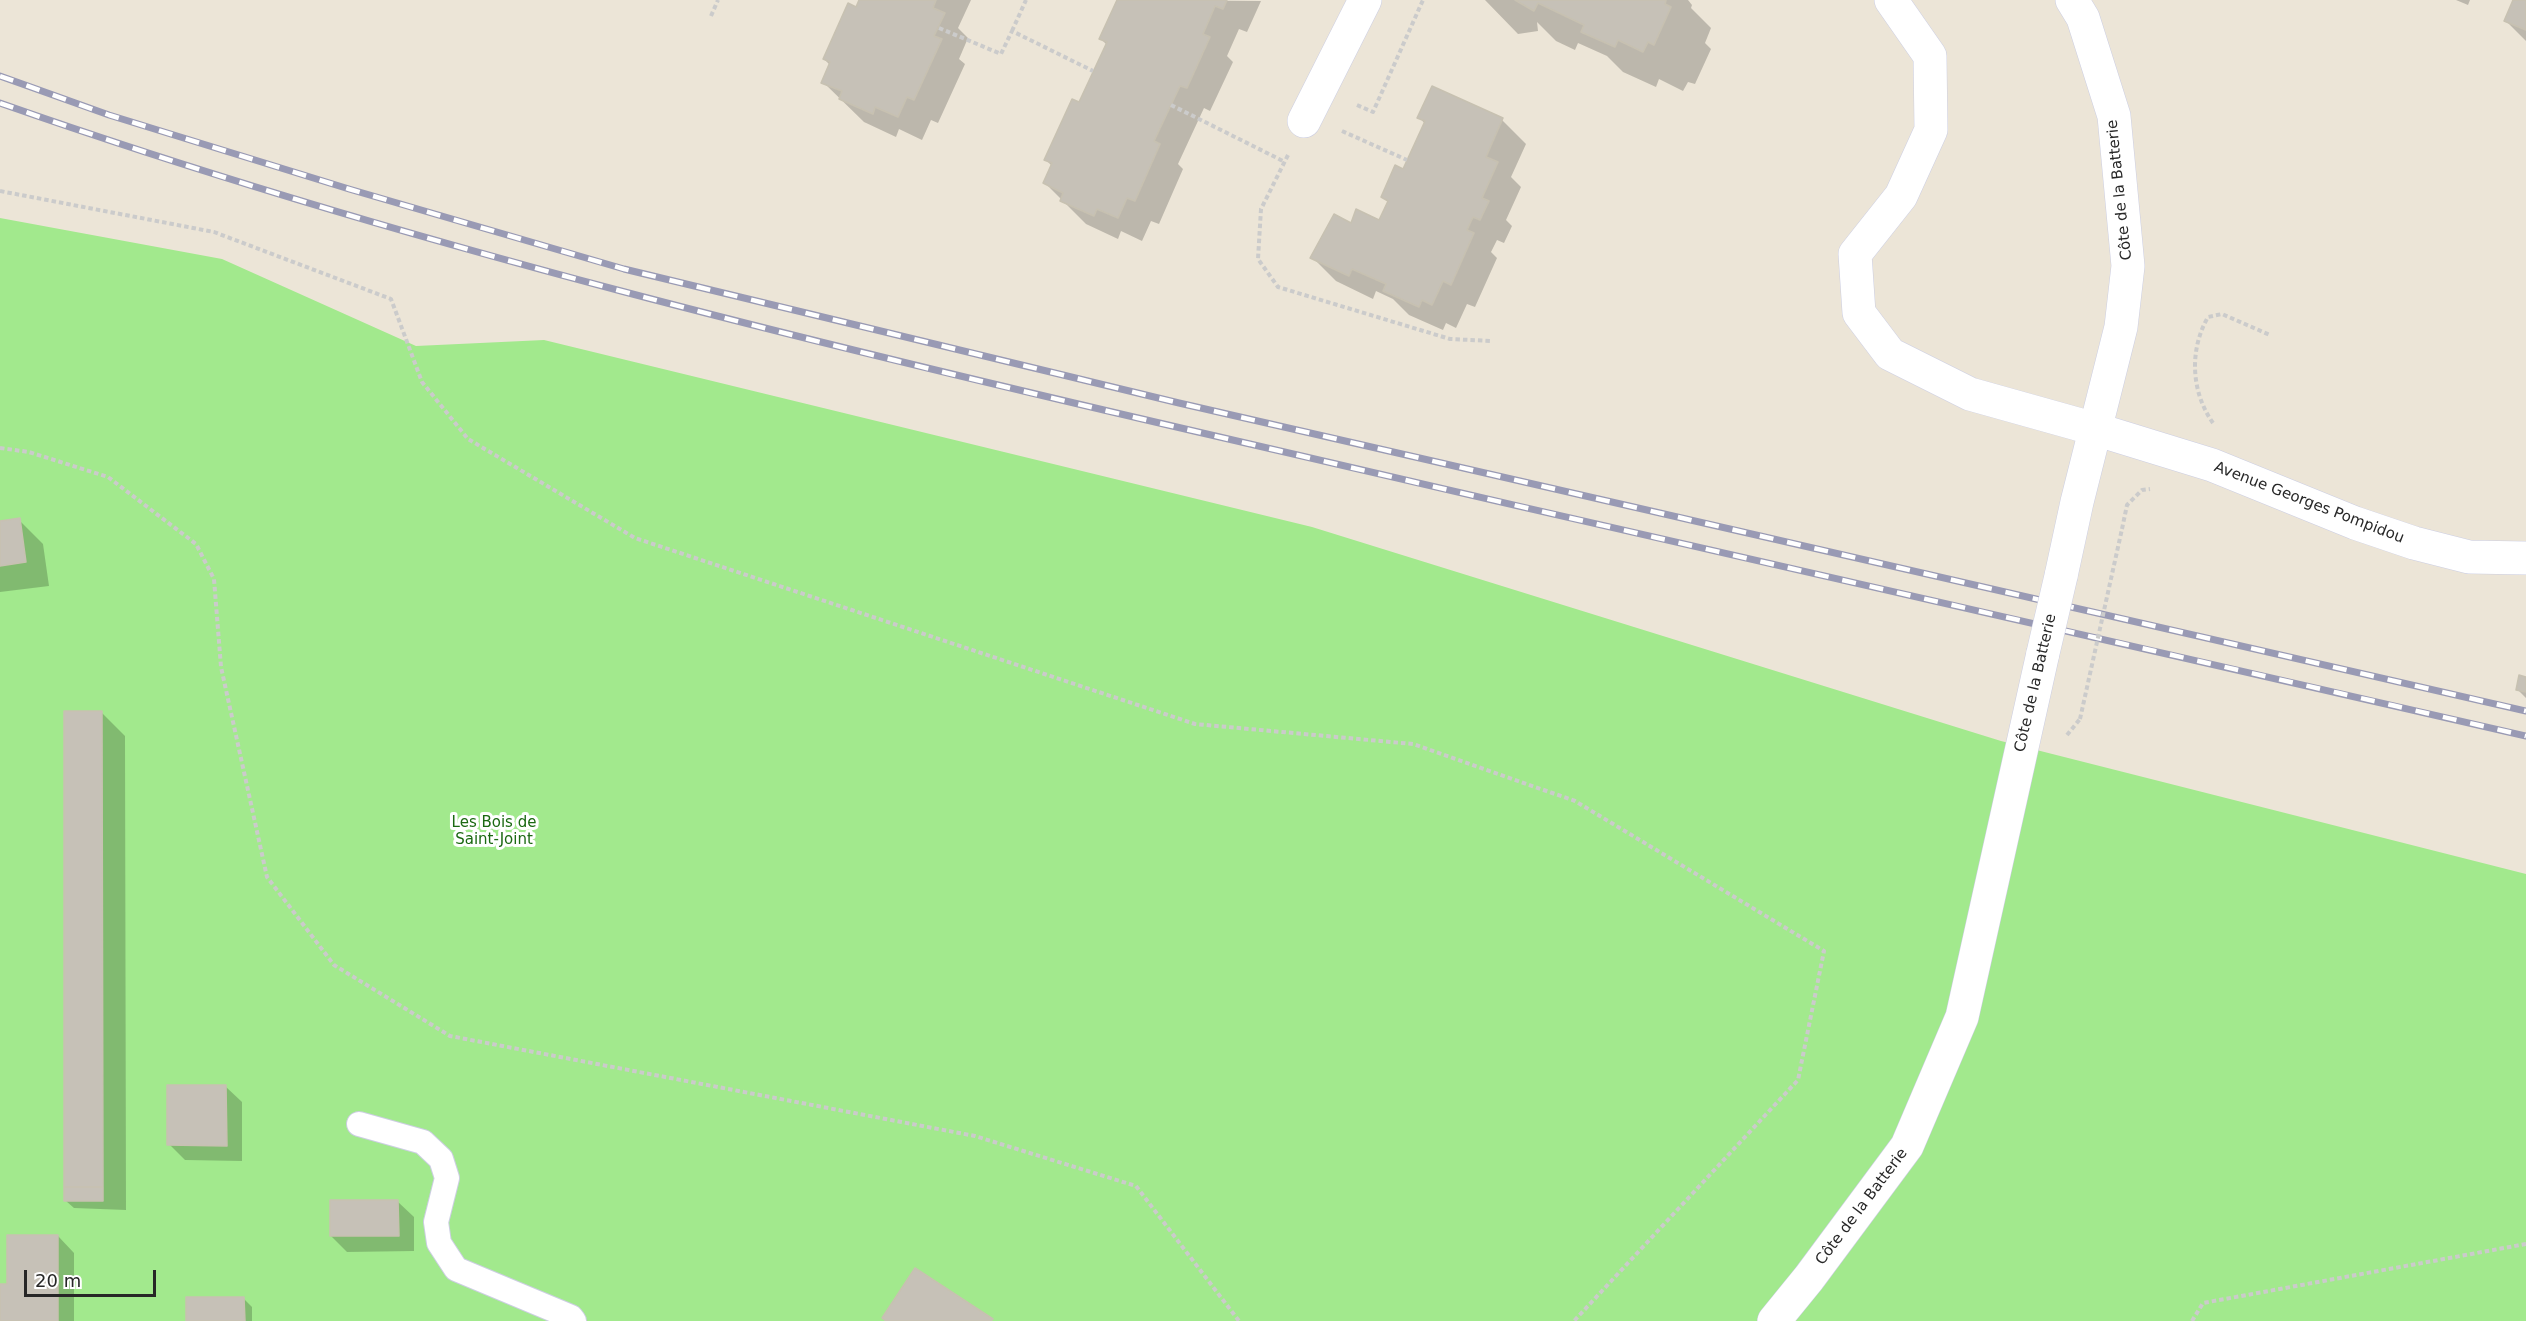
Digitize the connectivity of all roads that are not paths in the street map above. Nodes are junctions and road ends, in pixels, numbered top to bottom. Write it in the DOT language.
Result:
graph roads {
  1 [pos="1365,0"];
  2 [pos="1891,0"];
  3 [pos="2072,0"];
  4 [pos="1310,108"];
  5 [pos="2095,429"];
  6 [pos="2526,558"];
  7 [pos="359,1124"];
  8 [pos="574,1321"];
  9 [pos="1774,1321"];
  1 -- 4 [label="main road"];
  2 -- 5 [label="main road, Avenue Georges Pompidou"];
  3 -- 5 [label="main road, Côte de la Batterie"];
  5 -- 6 [label="main road, Avenue Georges Pompidou"];
  5 -- 9 [label="main road, Côte de la Batterie, bridge"];
  7 -- 8 [label="lane"];
}
